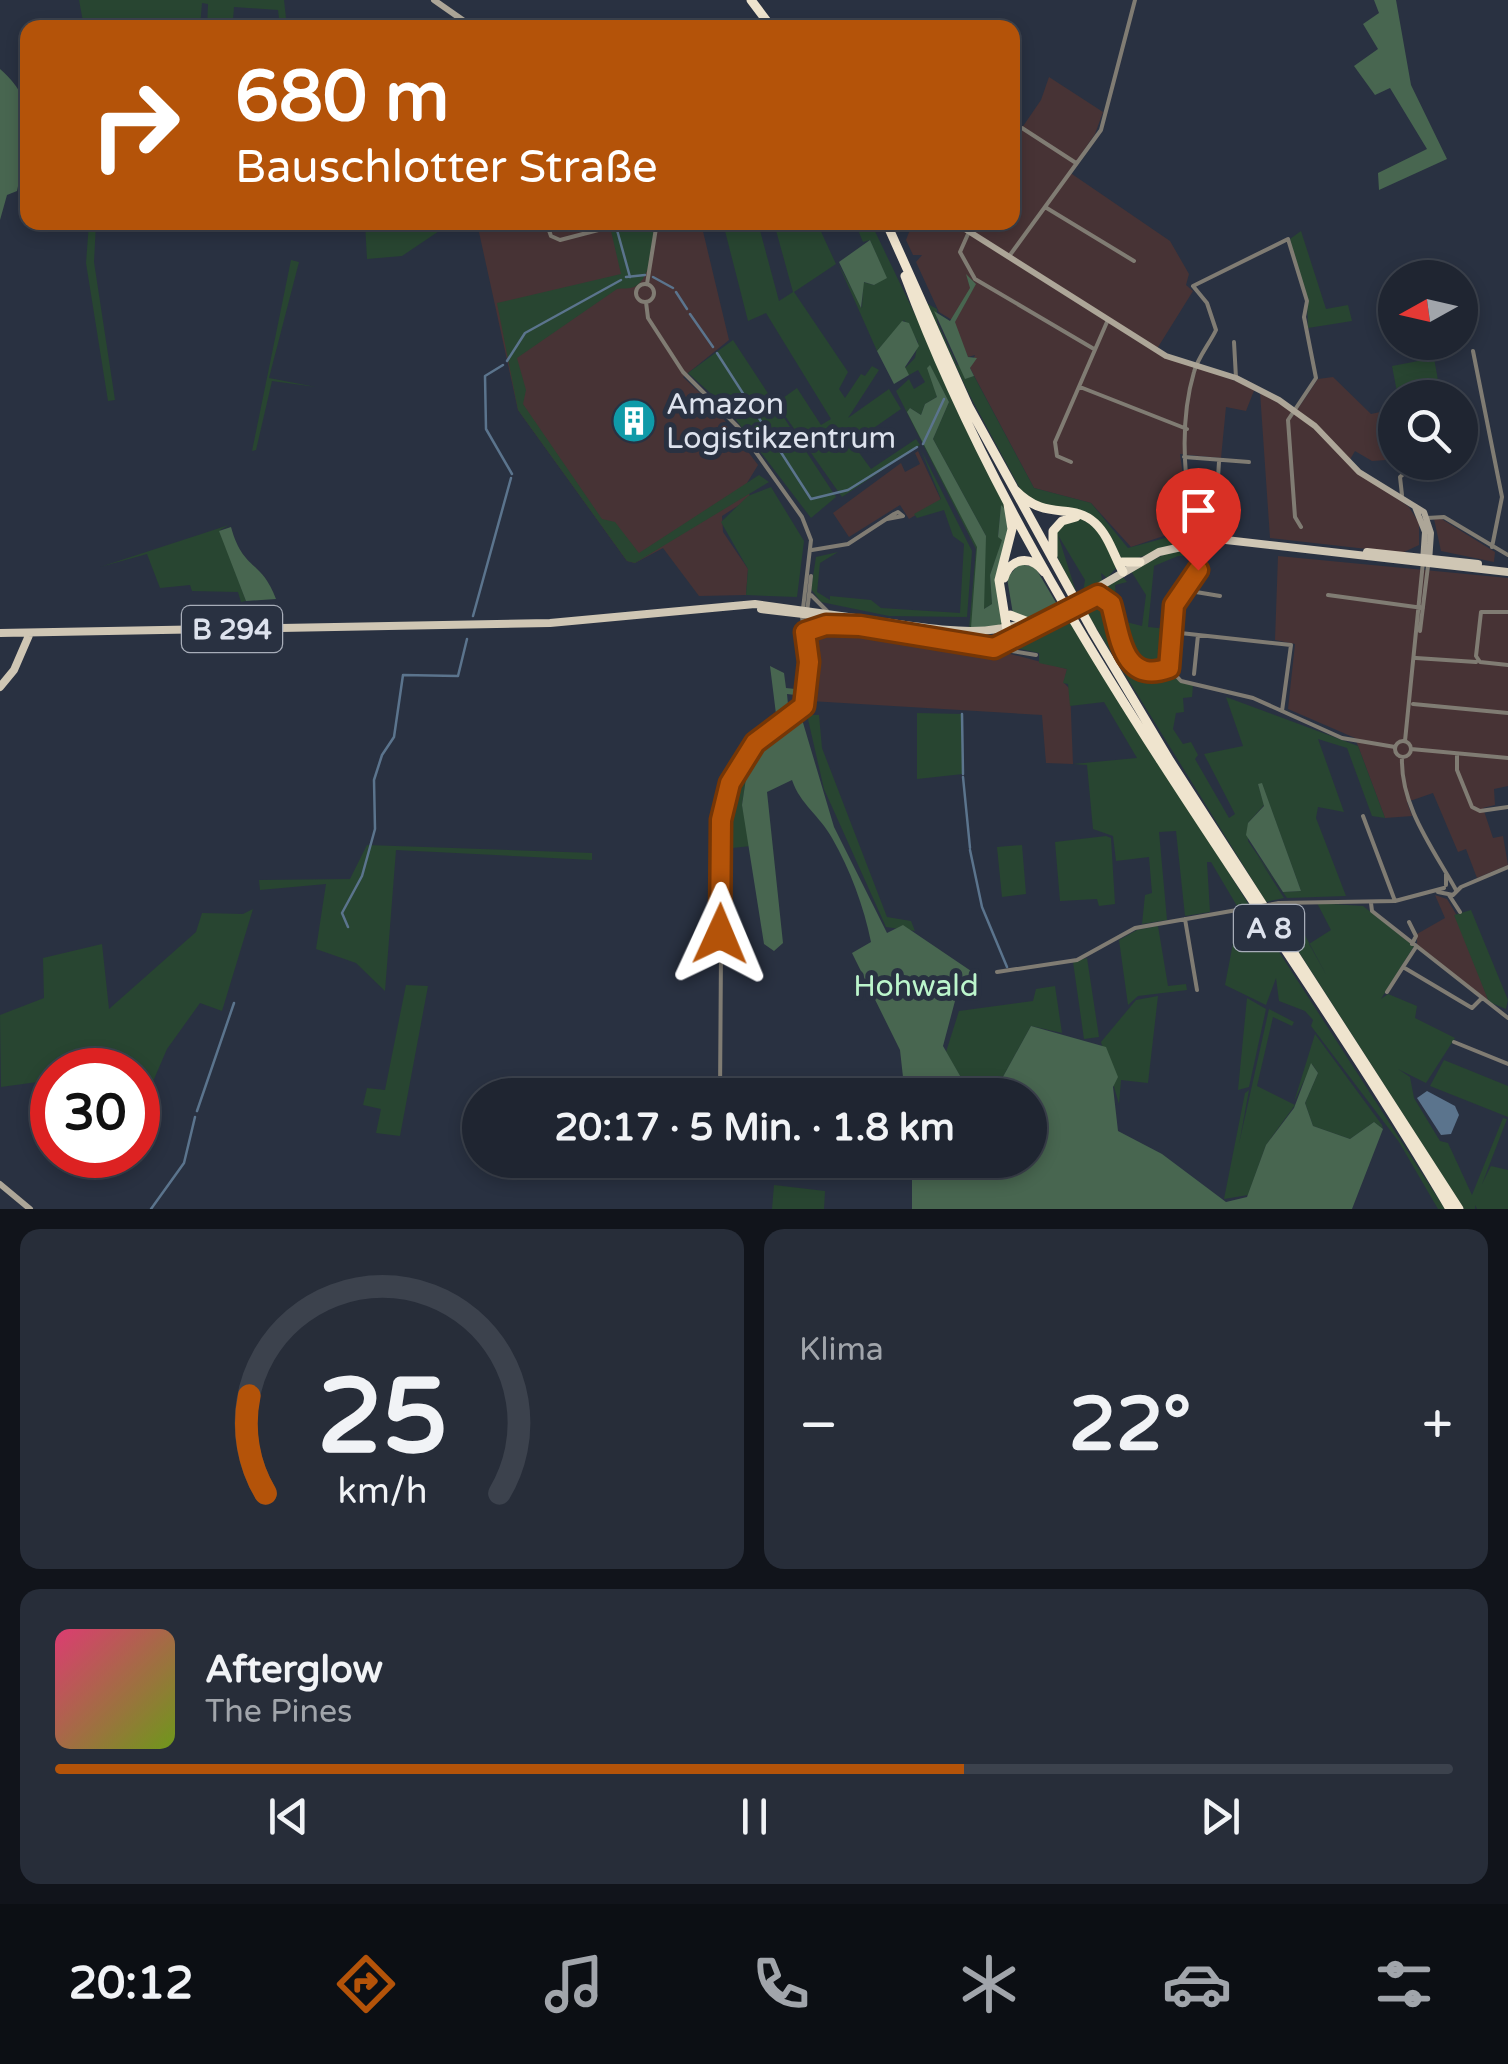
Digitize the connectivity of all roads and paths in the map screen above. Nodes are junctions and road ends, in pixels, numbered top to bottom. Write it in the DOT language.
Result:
graph roads {
  1 [pos="434,0"];
  2 [pos="1134,0"];
  3 [pos="463,20"];
  4 [pos="1022,128"];
  5 [pos="1078,164"];
  6 [pos="1046,207"];
  7 [pos="549,230"];
  8 [pos="598,230"];
  9 [pos="656,230"];
  10 [pos="887,230"];
  11 [pos="970,231"];
  12 [pos="1010,254"];
  13 [pos="1134,261"];
  14 [pos="647,284"];
  15 [pos="646,302"];
  16 [pos="1109,318"];
  17 [pos="1234,342"];
  18 [pos="1094,349"];
  19 [pos="1475,360"];
  20 [pos="1197,366"];
  21 [pos="1236,378"];
  22 [pos="1078,386"];
  23 [pos="1295,410"];
  24 [pos="1187,429"];
  25 [pos="1184,456"];
  26 [pos="1219,461"];
  27 [pos="1070,462"];
  28 [pos="1248,462"];
  29 [pos="1400,480"];
  30 [pos="1006,487"];
  31 [pos="1216,492"];
  32 [pos="1401,496"];
  33 [pos="1085,516"];
  34 [pos="1424,518"];
  35 [pos="886,519"];
  36 [pos="1301,527"];
  37 [pos="1428,543"];
  38 [pos="1492,547"];
  39 [pos="812,550"];
  40 [pos="1508,555"];
  41 [pos="1406,557"];
  42 [pos="1426,560"];
  43 [pos="1140,562"];
  44 [pos="1444,562"];
  45 [pos="1054,564"];
  46 [pos="1122,564"];
  47 [pos="810,568"];
  48 [pos="1508,572"];
  49 [pos="1424,579"];
  50 [pos="1054,580"];
  51 [pos="1184,590"];
  52 [pos="810,596"];
  53 [pos="1220,596"];
  54 [pos="1328,596"];
  55 [pos="1084,598"];
  56 [pos="1421,608"];
  57 [pos="805,611"];
  58 [pos="828,611"];
  59 [pos="1508,612"];
  60 [pos="1058,613"];
  61 [pos="1010,615"];
  62 [pos="876,621"];
  63 [pos="1031,624"];
  64 [pos="1010,629"];
  65 [pos="804,632"];
  66 [pos="1170,632"];
  67 [pos="3,633"];
  68 [pos="30,633"];
  69 [pos="1198,634"];
  70 [pos="994,648"];
  71 [pos="21,653"];
  72 [pos="1036,655"];
  73 [pos="1416,658"];
  74 [pos="1477,660"];
  75 [pos="1508,665"];
  76 [pos="1169,668"];
  77 [pos="1194,674"];
  78 [pos="0,686"];
  79 [pos="1411,704"];
  80 [pos="1282,710"];
  81 [pos="1508,713"];
  82 [pos="1405,741"];
  83 [pos="1395,748"];
  84 [pos="1411,749"];
  85 [pos="1456,754"];
  86 [pos="1402,756"];
  87 [pos="1508,758"];
  88 [pos="1508,807"];
  89 [pos="1363,816"];
  90 [pos="1508,868"];
  91 [pos="1452,890"];
  92 [pos="1371,902"];
  93 [pos="1394,902"];
  94 [pos="1460,912"];
  95 [pos="1186,918"];
  96 [pos="1409,922"];
  97 [pos="1414,945"];
  98 [pos="1403,967"];
  99 [pos="997,972"];
  100 [pos="1197,990"];
  101 [pos="1387,992"];
  102 [pos="1482,998"];
  103 [pos="1506,1014"];
  104 [pos="1454,1042"];
  105 [pos="1508,1064"];
  106 [pos="720,1078"];
  107 [pos="0,1184"];
  108 [pos="30,1209"];
  109 [pos="1450,1209"];
  110 [pos="1459,1209"];
  1 -- 3 [label="street"];
  2 -- 5 [label="street"];
  4 -- 5 [label="street"];
  5 -- 6 [label="street"];
  6 -- 12 [label="street"];
  6 -- 13 [label="street"];
  7 -- 8 [label="street"];
  9 -- 14 [label="street"];
  10 -- 30 [label="highway, A 8"];
  11 -- 12 [label="street"];
  11 -- 18 [label="street"];
  12 -- 16 [label="street"];
  14 -- 15 [label="street"];
  14 -- 15 [label="street"];
  15 -- 39 [label="street"];
  16 -- 18 [label="street"];
  16 -- 20 [label="street"];
  17 -- 21 [label="street"];
  18 -- 22 [label="street"];
  19 -- 38 [label="street"];
  20 -- 21 [label="street"];
  20 -- 23 [label="street"];
  20 -- 24 [label="street"];
  21 -- 23 [label="street"];
  22 -- 24 [label="street"];
  22 -- 27 [label="street"];
  23 -- 32 [label="street"];
  23 -- 36 [label="street"];
  24 -- 25 [label="street"];
  25 -- 26 [label="street"];
  25 -- 51 [label="street, bridge"];
  26 -- 28 [label="street"];
  26 -- 31 [label="street"];
  29 -- 32 [label="street"];
  30 -- 33 [label="highway"];
  30 -- 45 [label="highway, A 8"];
  30 -- 50 [label="highway, A 8"];
  30 -- 64 [label="highway"];
  32 -- 34 [label="street"];
  33 -- 45 [label="highway"];
  33 -- 46 [label="highway"];
  34 -- 37 [label="street"];
  34 -- 38 [label="street"];
  35 -- 39 [label="street"];
  37 -- 41 [label="street"];
  37 -- 42 [label="street"];
  37 -- 44 [label="street"];
  38 -- 40 [label="street"];
  39 -- 47 [label="street"];
  41 -- 42 [label="main road"];
  41 -- 43 [label="main road"];
  41 -- 49 [label="street"];
  42 -- 44 [label="main road"];
  42 -- 49 [label="street"];
  43 -- 46 [label="highway"];
  44 -- 48 [label="main road"];
  44 -- 49 [label="street"];
  45 -- 110 [label="highway, A 8"];
  46 -- 55 [label="main road, B 294"];
  47 -- 52 [label="street"];
  47 -- 57 [label="street"];
  49 -- 56 [label="street"];
  50 -- 61 [label="highway"];
  50 -- 109 [label="highway, A 8"];
  51 -- 53 [label="street"];
  51 -- 66 [label="street"];
  52 -- 57 [label="street"];
  52 -- 58 [label="street"];
  54 -- 56 [label="street"];
  55 -- 60 [label="main road, B 294, bridge"];
  55 -- 76 [label="street"];
  56 -- 73 [label="street"];
  57 -- 58 [label="main road, B 294"];
  57 -- 62 [label="main road, B 294"];
  57 -- 65 [label="street"];
  57 -- 68 [label="main road, B 294"];
  58 -- 62 [label="main road, B 294"];
  59 -- 74 [label="street"];
  60 -- 63 [label="main road, B 294"];
  60 -- 70 [label="street"];
  61 -- 63 [label="highway"];
  61 -- 64 [label="highway"];
  62 -- 64 [label="main road, B 294"];
  63 -- 64 [label="main road, B 294"];
  65 -- 70 [label="street"];
  65 -- 106 [label="street"];
  66 -- 69 [label="street"];
  66 -- 76 [label="street"];
  67 -- 68 [label="main road, B 294"];
  67 -- 71 [label="main road"];
  68 -- 71 [label="main road"];
  69 -- 77 [label="street"];
  69 -- 80 [label="street"];
  70 -- 72 [label="street"];
  71 -- 78 [label="main road"];
  73 -- 74 [label="street"];
  73 -- 79 [label="street"];
  74 -- 75 [label="street"];
  76 -- 80 [label="street"];
  79 -- 81 [label="street"];
  79 -- 82 [label="street"];
  80 -- 83 [label="street"];
  82 -- 83 [label="street"];
  82 -- 84 [label="street"];
  83 -- 86 [label="street"];
  84 -- 85 [label="street"];
  84 -- 86 [label="street"];
  85 -- 87 [label="street"];
  85 -- 88 [label="street"];
  86 -- 91 [label="street"];
  89 -- 93 [label="street"];
  90 -- 91 [label="street"];
  91 -- 93 [label="street"];
  91 -- 94 [label="street"];
  92 -- 93 [label="street"];
  92 -- 95 [label="street, bridge"];
  92 -- 97 [label="street"];
  95 -- 99 [label="street"];
  95 -- 100 [label="street"];
  96 -- 97 [label="street"];
  97 -- 98 [label="street"];
  97 -- 102 [label="street"];
  98 -- 101 [label="street"];
  98 -- 102 [label="street"];
  102 -- 103 [label="street"];
  104 -- 105 [label="street"];
  107 -- 108 [label="street"];
}
